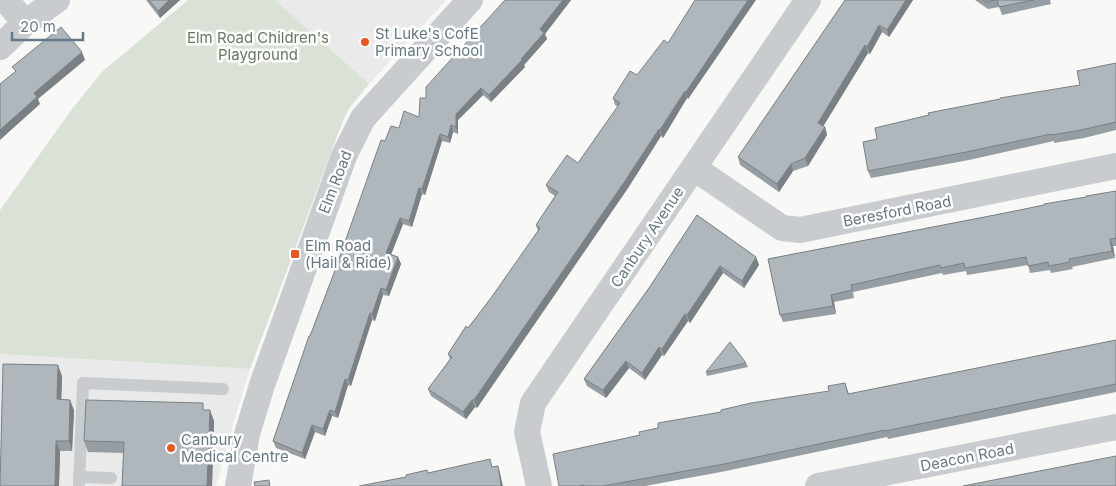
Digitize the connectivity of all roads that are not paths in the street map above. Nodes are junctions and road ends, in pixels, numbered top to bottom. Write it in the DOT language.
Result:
graph roads {
  1 [pos="6,0"];
  2 [pos="57,0"];
  3 [pos="470,0"];
  4 [pos="808,0"];
  5 [pos="25,24"];
  6 [pos="0,47"];
  7 [pos="1116,166"];
  8 [pos="694,168"];
  9 [pos="223,389"];
  10 [pos="1116,427"];
  11 [pos="111,478"];
  12 [pos="79,481"];
  13 [pos="238,486"];
  14 [pos="539,486"];
  15 [pos="818,486"];
  1 -- 5 [label="street"];
  2 -- 5 [label="street"];
  3 -- 13 [label="street, Elm Road"];
  4 -- 8 [label="street, Canbury Avenue"];
  5 -- 6 [label="street"];
  7 -- 8 [label="street, Beresford Road"];
  8 -- 14 [label="street, Canbury Avenue"];
  9 -- 12 [label="lane"];
  10 -- 15 [label="street, Deacon Road"];
  11 -- 12 [label="lane"];
}
